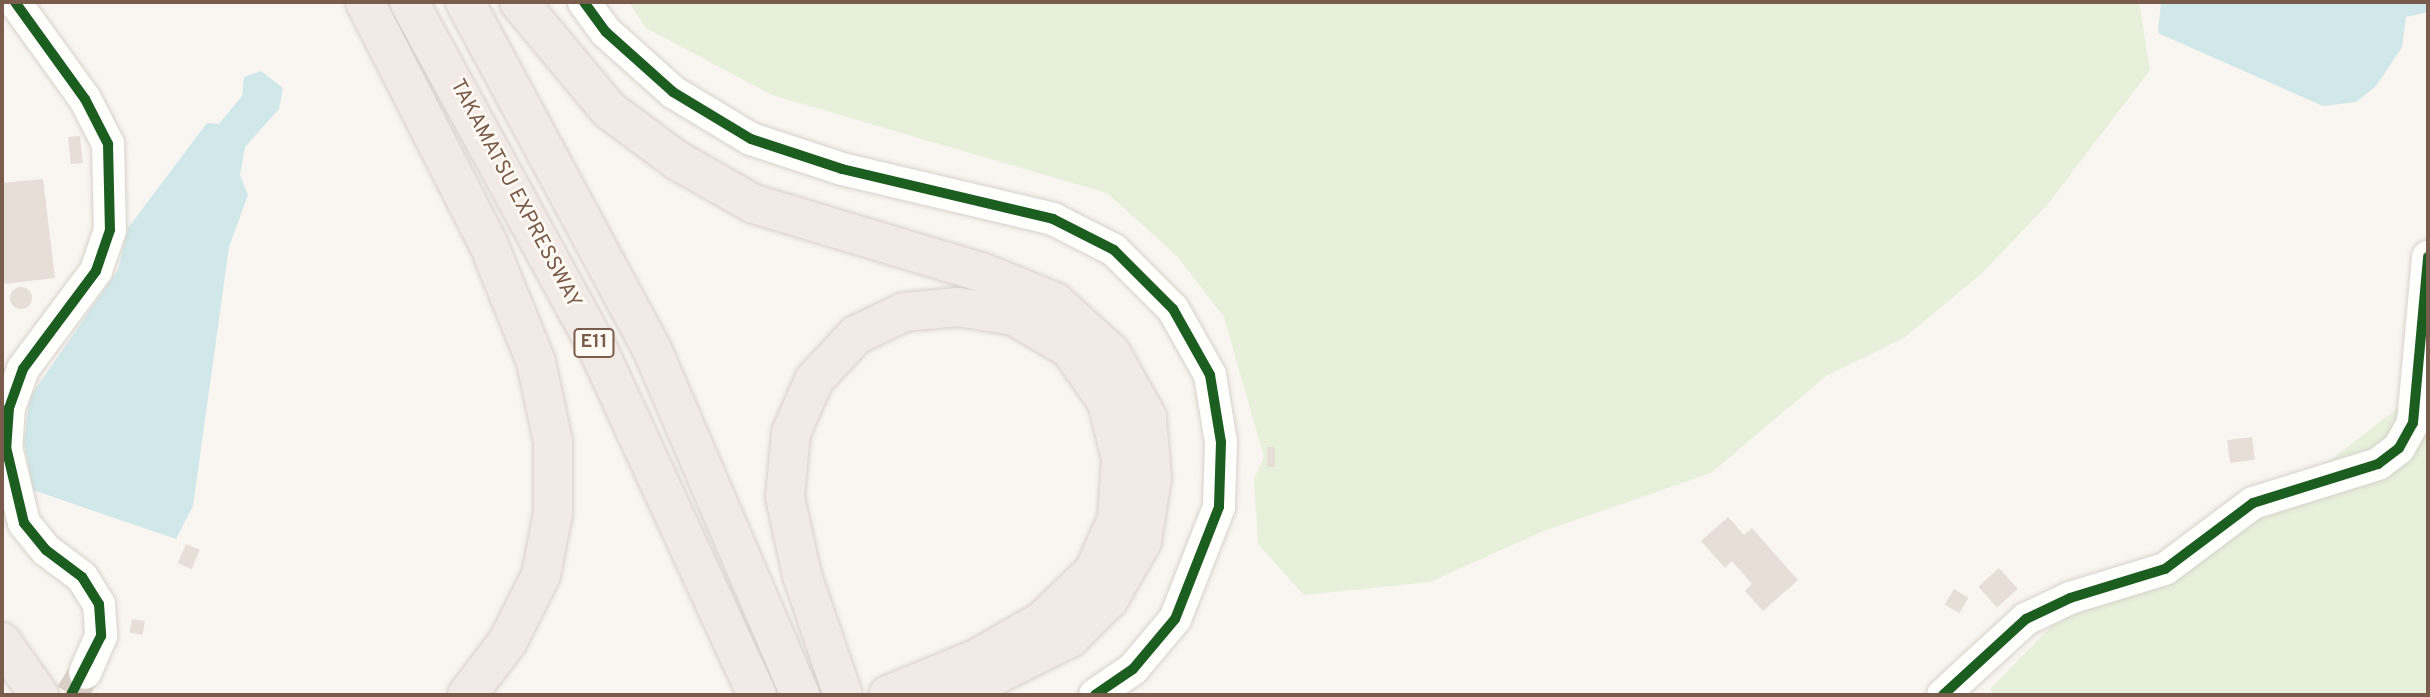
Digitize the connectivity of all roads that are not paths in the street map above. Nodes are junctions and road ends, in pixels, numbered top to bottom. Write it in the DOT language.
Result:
graph roads {
  1 [pos="15,2"];
  2 [pos="365,2"];
  3 [pos="409,2"];
  4 [pos="465,2"];
  5 [pos="519,2"];
  6 [pos="584,2"];
  7 [pos="2428,257"];
  8 [pos="2,642"];
  9 [pos="85,673"];
  10 [pos="839,684"];
  11 [pos="799,693"];
  12 [pos="39,695"];
  13 [pos="467,695"];
  14 [pos="757,695"];
  15 [pos="888,695"];
  16 [pos="956,695"];
  17 [pos="1095,695"];
  18 [pos="1943,695"];
  1 -- 9 [label="street"];
  2 -- 13 [label="highway"];
  3 -- 14 [label="highway, TAKAMATSU EXPRESSWAY / E11"];
  4 -- 11 [label="highway, E11"];
  5 -- 16 [label="highway"];
  6 -- 17 [label="street"];
  7 -- 18 [label="street"];
  8 -- 12 [label="highway"];
  10 -- 15 [label="highway"];
}
